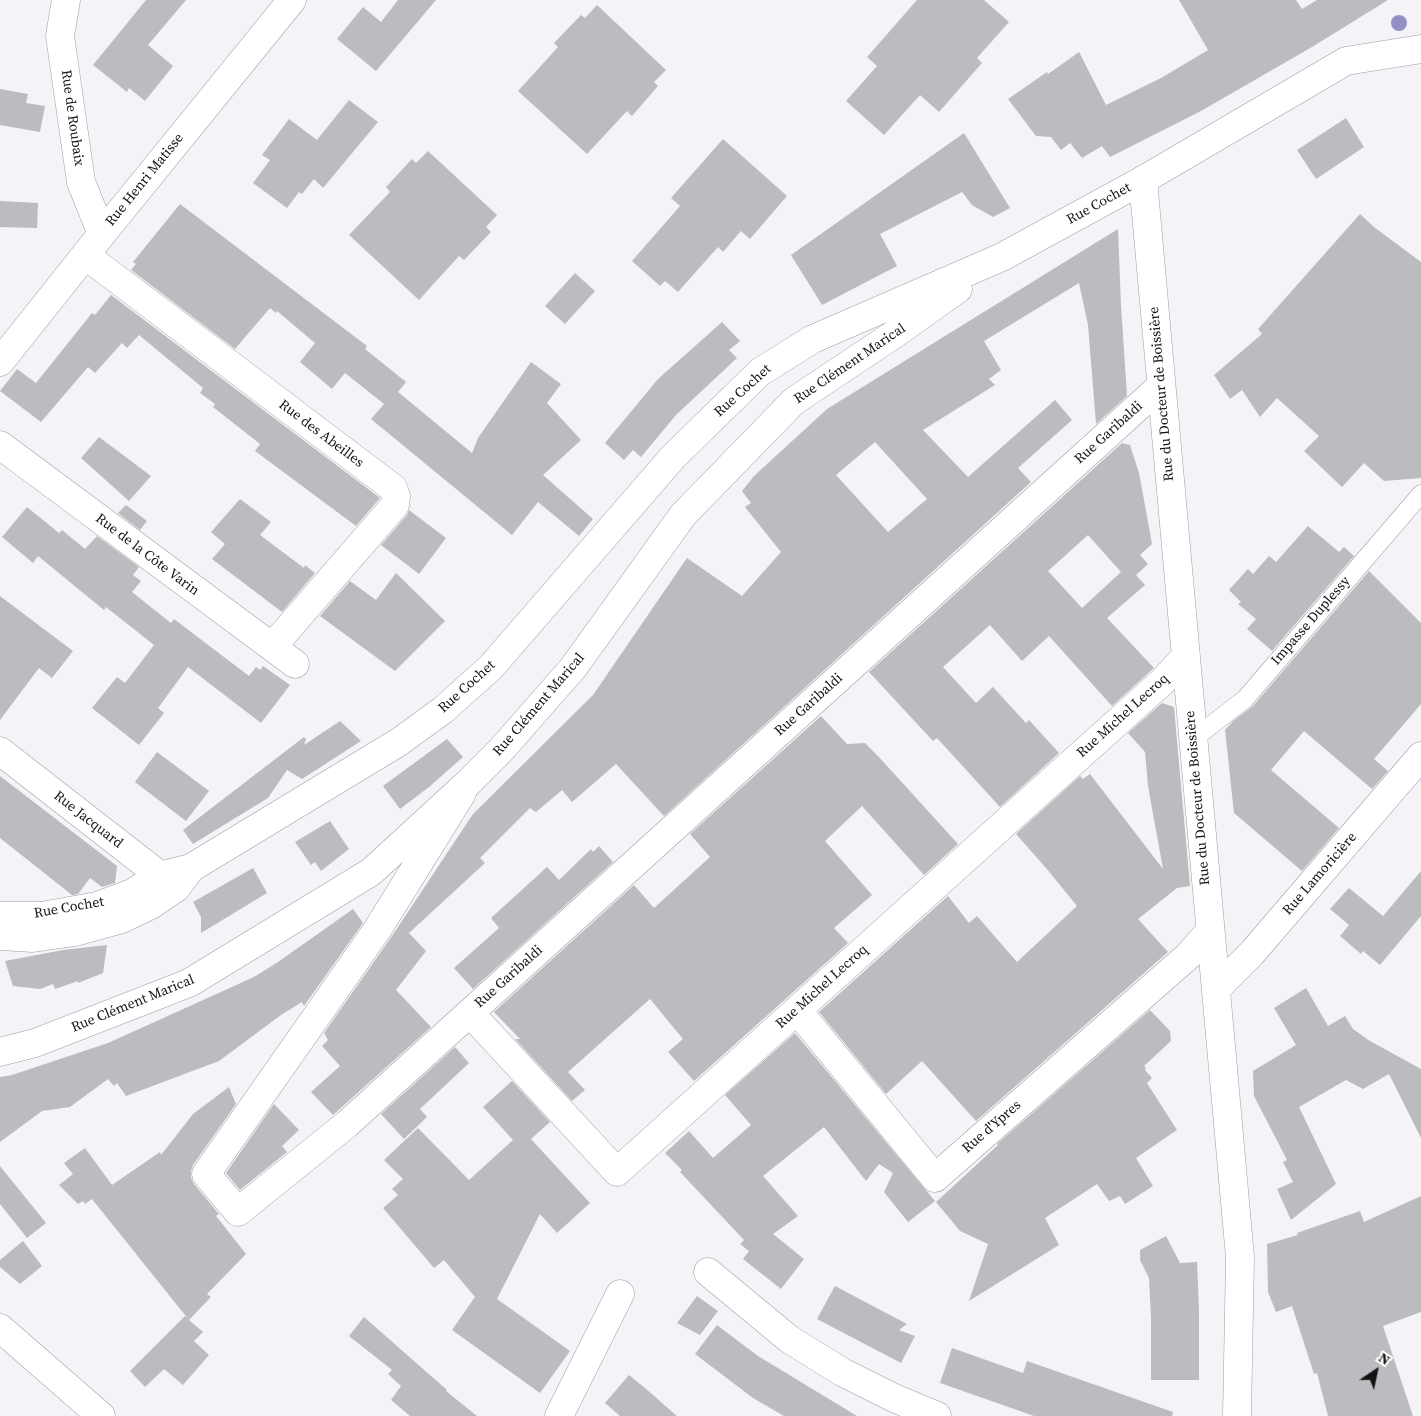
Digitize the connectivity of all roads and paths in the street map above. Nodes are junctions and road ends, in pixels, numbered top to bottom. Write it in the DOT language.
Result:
graph roads {
  1 [pos="66,0"];
  2 [pos="292,0"];
  3 [pos="1421,49"];
  4 [pos="1143,180"];
  5 [pos="102,234"];
  6 [pos="85,255"];
  7 [pos="1002,257"];
  8 [pos="0,362"];
  9 [pos="1161,386"];
  10 [pos="0,445"];
  11 [pos="1421,494"];
  12 [pos="272,647"];
  13 [pos="1186,656"];
  14 [pos="295,664"];
  15 [pos="1193,739"];
  16 [pos="0,751"];
  17 [pos="1421,756"];
  18 [pos="468,783"];
  19 [pos="175,878"];
  20 [pos="0,916"];
  21 [pos="1210,931"];
  22 [pos="0,936"];
  23 [pos="1216,989"];
  24 [pos="797,1010"];
  25 [pos="470,1013"];
  26 [pos="0,1052"];
  27 [pos="708,1272"];
  28 [pos="620,1294"];
  29 [pos="0,1328"];
  30 [pos="564,1414"];
  31 [pos="101,1416"];
  32 [pos="937,1416"];
  33 [pos="1237,1416"];
  1 -- 5 [label="street, Rue de Roubaix"];
  2 -- 5 [label="street, Rue Henri Matisse"];
  3 -- 4 [label="street, Rue Cochet"];
  4 -- 7 [label="street, Rue Cochet"];
  4 -- 9 [label="street, Rue du Docteur de Boissière"];
  5 -- 6 [label="street, Rue Henri Matisse"];
  6 -- 8 [label="street, Rue Henri Matisse"];
  6 -- 12 [label="street, Rue des Abeilles"];
  7 -- 18 [label="street, Rue Clément Marical"];
  7 -- 19 [label="street, Rue Cochet"];
  9 -- 13 [label="street, Rue du Docteur de Boissière"];
  9 -- 25 [label="street, Rue Garibaldi"];
  10 -- 12 [label="street, Rue de la Côte Varin"];
  11 -- 15 [label="lane, Impasse Duplessy"];
  12 -- 14 [label="street, Rue de la Côte Varin"];
  13 -- 15 [label="street, Rue du Docteur de Boissière"];
  13 -- 24 [label="street, Rue Michel Lecroq"];
  15 -- 21 [label="street, Rue du Docteur de Boissière"];
  16 -- 19 [label="street, Rue Jacquard"];
  17 -- 23 [label="street, Rue Lamoricière"];
  18 -- 25 [label="street, Rue Garibaldi"];
  18 -- 26 [label="street, Rue Clément Marical"];
  19 -- 20 [label="street, Rue Cochet"];
  19 -- 22 [label="street, Rue Cochet"];
  21 -- 23 [label="street, Rue du Docteur de Boissière"];
  21 -- 24 [label="street, Rue d'Ypres"];
  23 -- 33 [label="street, Rue du Docteur de Boissière"];
  24 -- 25 [label="street, Rue Michel Lecroq"];
  27 -- 32 [label="street"];
  28 -- 30 [label="street"];
  29 -- 31 [label="street"];
}
